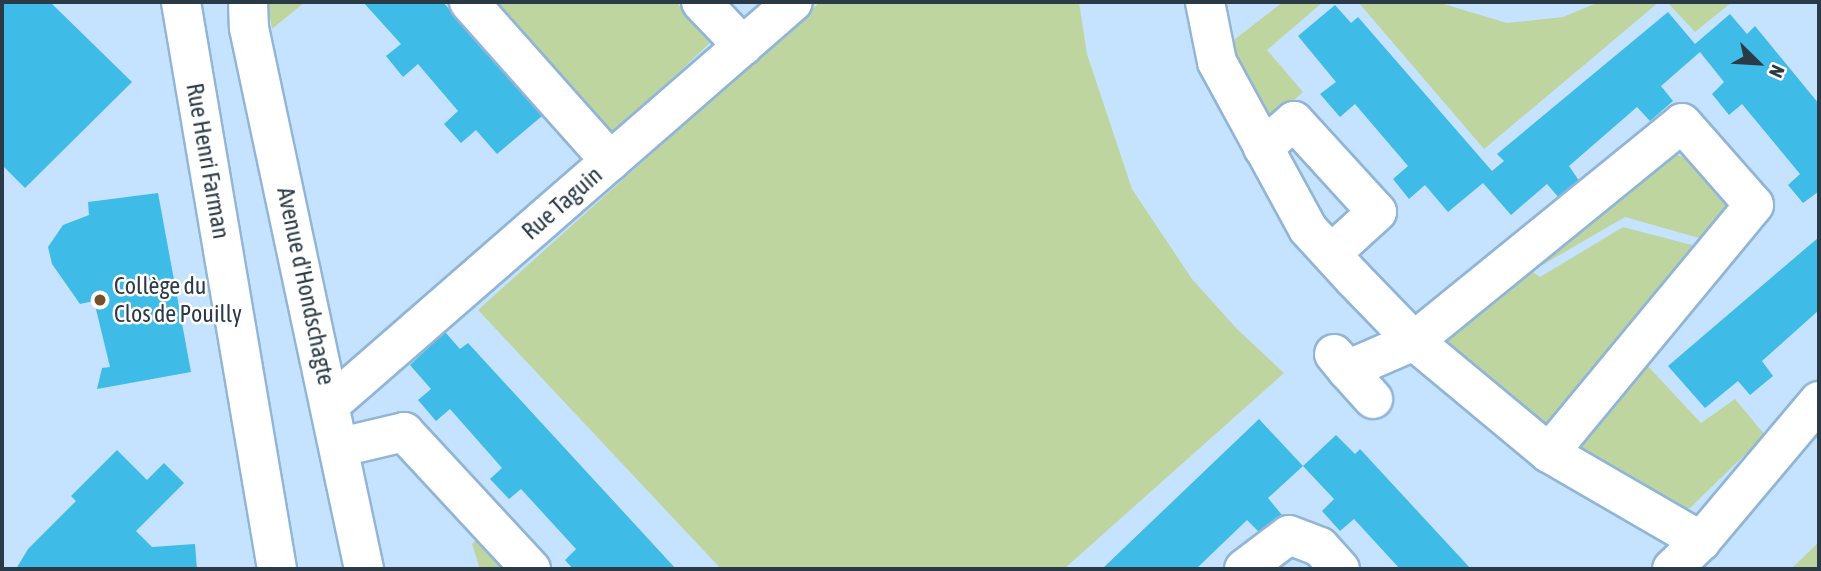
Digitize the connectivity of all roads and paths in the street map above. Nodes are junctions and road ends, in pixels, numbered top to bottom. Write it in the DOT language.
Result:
graph roads {
  1 [pos="181,2"];
  2 [pos="248,2"];
  3 [pos="469,2"];
  4 [pos="701,2"];
  5 [pos="793,2"];
  6 [pos="1206,2"];
  7 [pos="743,46"];
  8 [pos="1263,148"];
  9 [pos="610,161"];
  10 [pos="1331,254"];
  11 [pos="1414,341"];
  12 [pos="1373,399"];
  13 [pos="1819,401"];
  14 [pos="331,404"];
  15 [pos="341,447"];
  16 [pos="1549,453"];
  17 [pos="1702,541"];
  18 [pos="276,569"];
  19 [pos="365,569"];
  20 [pos="530,569"];
  21 [pos="1244,569"];
  22 [pos="1340,569"];
  23 [pos="1672,569"];
  1 -- 18 [label="street, Rue Henri Farman"];
  2 -- 14 [label="street, Avenue d'Hondschagte"];
  3 -- 9 [label="street"];
  4 -- 7 [label="street"];
  5 -- 7 [label="street, Rue Taguin"];
  6 -- 8 [label="street"];
  7 -- 9 [label="street, Rue Taguin"];
  8 -- 10 [label="street"];
  8 -- 10 [label="street"];
  9 -- 14 [label="street, Rue Taguin"];
  10 -- 11 [label="street"];
  11 -- 12 [label="street"];
  11 -- 16 [label="street"];
  11 -- 16 [label="street"];
  13 -- 17 [label="street"];
  14 -- 15 [label="street, Avenue d'Hondschagte"];
  15 -- 19 [label="street, Avenue d'Hondschagte"];
  15 -- 20 [label="street"];
  16 -- 17 [label="street"];
  17 -- 23 [label="street"];
  21 -- 22 [label="street"];
}
